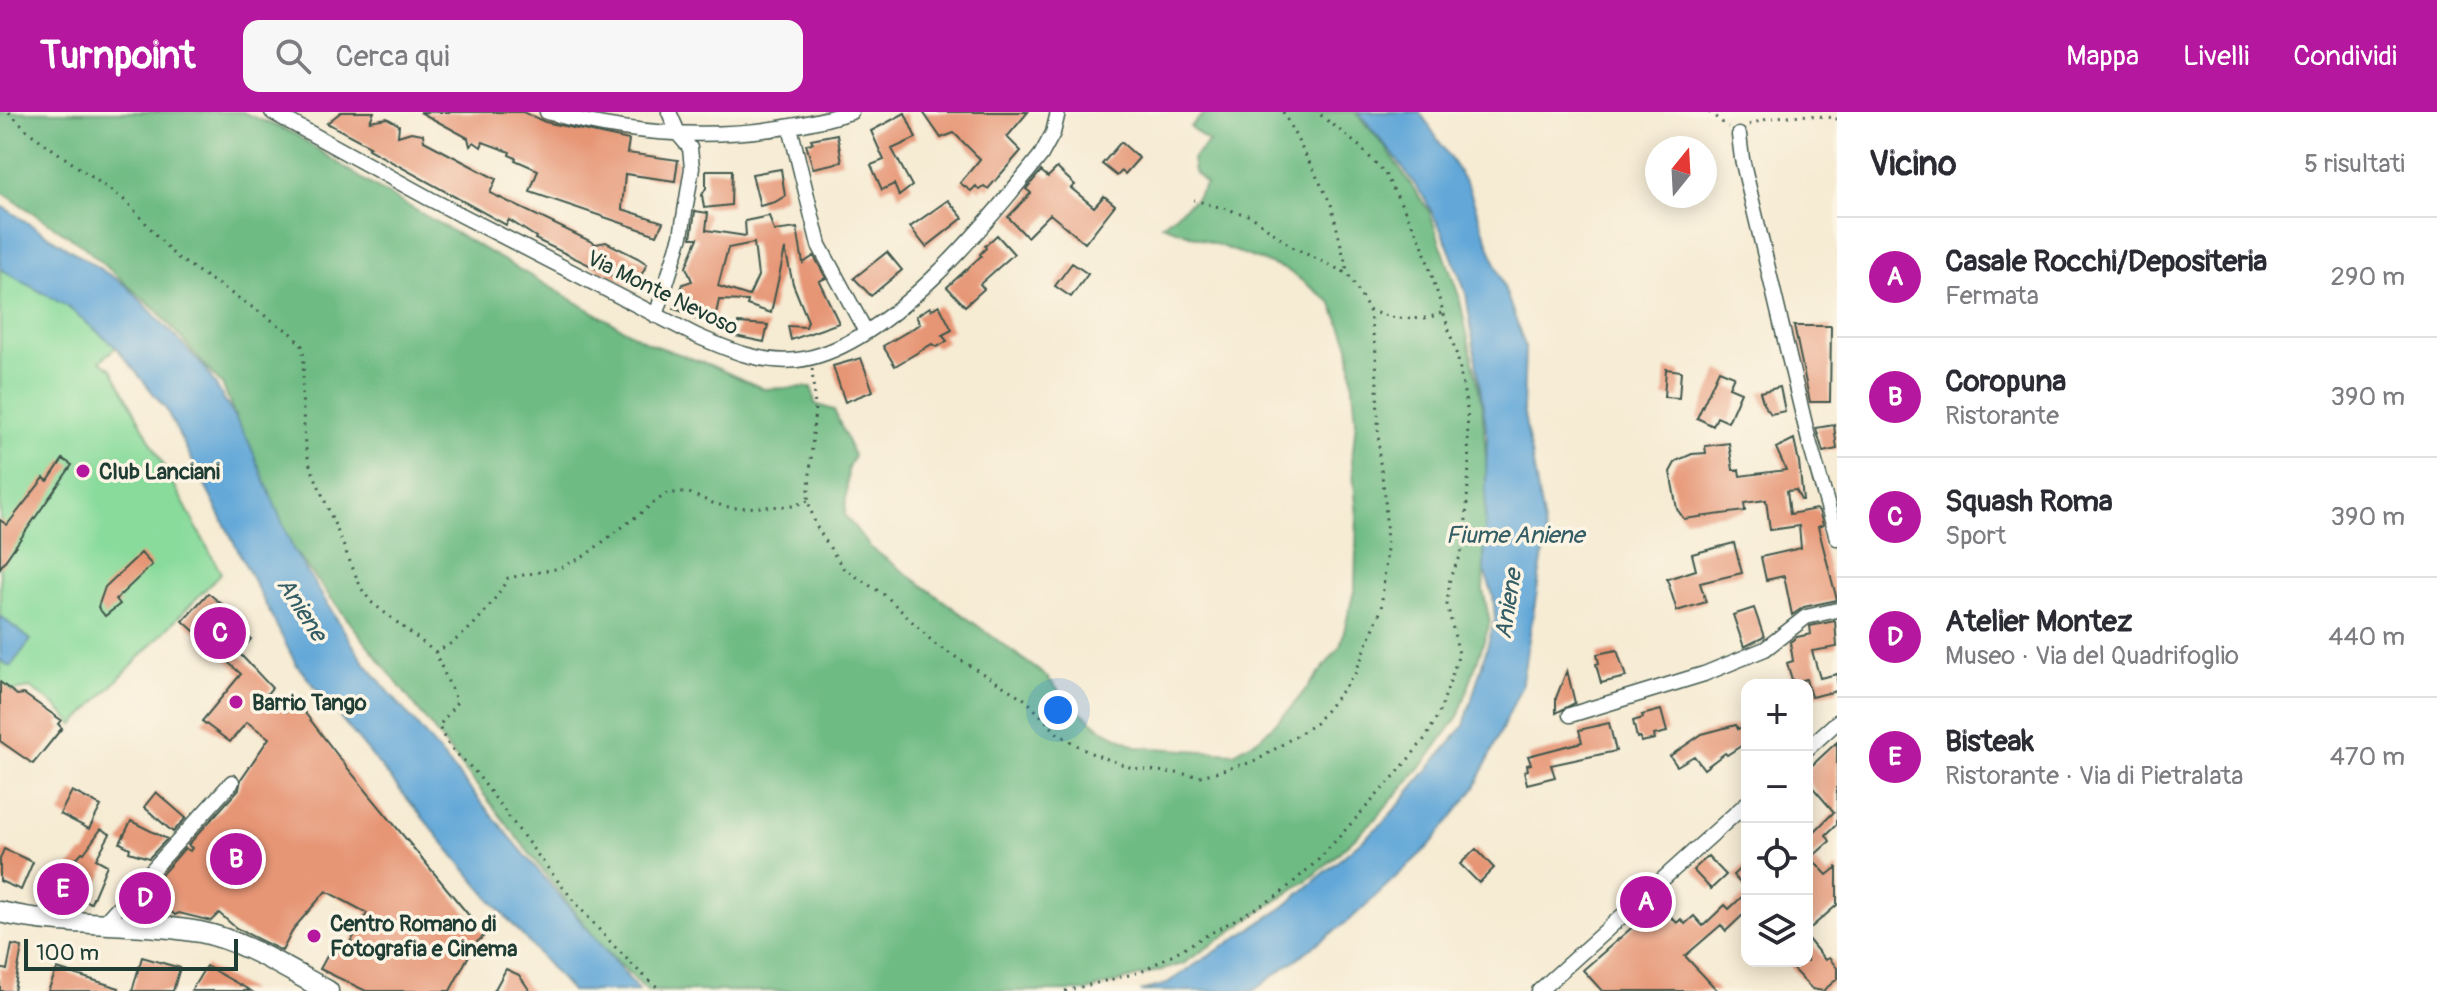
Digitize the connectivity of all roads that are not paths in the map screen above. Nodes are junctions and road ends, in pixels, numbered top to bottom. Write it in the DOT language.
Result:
graph roads {
  1 [pos="272,112"];
  2 [pos="547,112"];
  3 [pos="669,112"];
  4 [pos="1058,112"];
  5 [pos="843,113"];
  6 [pos="790,127"];
  7 [pos="679,135"];
  8 [pos="1739,135"];
  9 [pos="656,316"];
  10 [pos="866,332"];
  11 [pos="1832,500"];
  12 [pos="1837,538"];
  13 [pos="1837,610"];
  14 [pos="1570,715"];
  15 [pos="1837,722"];
  16 [pos="1813,744"];
  17 [pos="232,782"];
  18 [pos="1741,808"];
  19 [pos="0,912"];
  20 [pos="102,925"];
  21 [pos="328,991"];
  22 [pos="1539,991"];
  1 -- 9 [label="street, Via Monte Nevoso"];
  2 -- 7 [label="street"];
  3 -- 7 [label="street"];
  4 -- 10 [label="street, Via Monte Nevoso"];
  5 -- 6 [label="street"];
  6 -- 7 [label="street"];
  6 -- 10 [label="street"];
  7 -- 9 [label="street"];
  8 -- 11 [label="street"];
  9 -- 10 [label="street, Via Monte Nevoso"];
  11 -- 12 [label="street"];
  13 -- 14 [label="street"];
  15 -- 16 [label="street"];
  17 -- 20 [label="street"];
  18 -- 22 [label="street"];
  19 -- 20 [label="street"];
  20 -- 21 [label="street"];
}
